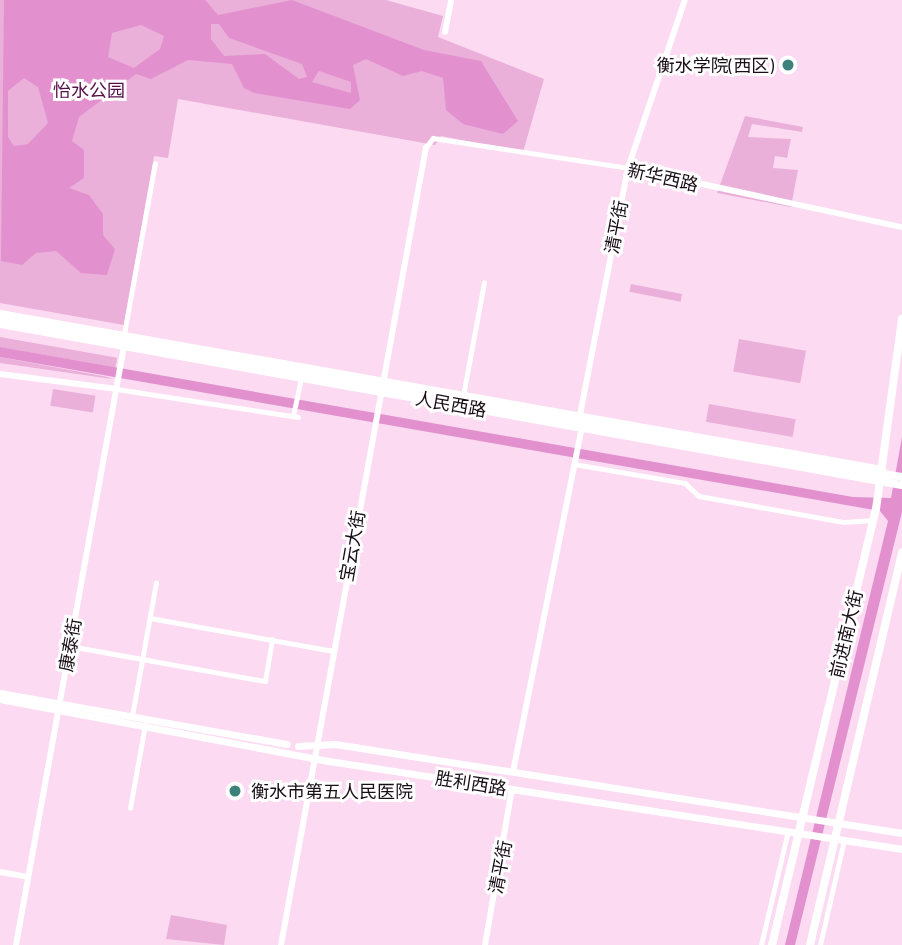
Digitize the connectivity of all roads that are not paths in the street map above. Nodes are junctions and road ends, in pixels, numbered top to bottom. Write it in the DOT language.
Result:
graph roads {
  1 [pos="451,0"];
  2 [pos="685,0"];
  3 [pos="445,32"];
  4 [pos="426,147"];
  5 [pos="155,164"];
  6 [pos="628,169"];
  7 [pos="902,227"];
  8 [pos="484,283"];
  9 [pos="0,312"];
  10 [pos="0,318"];
  11 [pos="902,319"];
  12 [pos="0,324"];
  13 [pos="124,334"];
  14 [pos="124,346"];
  15 [pos="0,374"];
  16 [pos="301,377"];
  17 [pos="382,386"];
  18 [pos="117,389"];
  19 [pos="463,397"];
  20 [pos="580,421"];
  21 [pos="575,462"];
  22 [pos="884,476"];
  23 [pos="902,477"];
  24 [pos="902,485"];
  25 [pos="874,518"];
  26 [pos="902,553"];
  27 [pos="156,583"];
  28 [pos="150,618"];
  29 [pos="272,640"];
  30 [pos="70,646"];
  31 [pos="333,651"];
  32 [pos="142,659"];
  33 [pos="0,693"];
  34 [pos="0,699"];
  35 [pos="59,706"];
  36 [pos="132,716"];
  37 [pos="145,724"];
  38 [pos="317,746"];
  39 [pos="315,756"];
  40 [pos="513,772"];
  41 [pos="512,789"];
  42 [pos="130,808"];
  43 [pos="806,817"];
  44 [pos="839,823"];
  45 [pos="789,830"];
  46 [pos="803,832"];
  47 [pos="902,834"];
  48 [pos="840,838"];
  49 [pos="902,849"];
  50 [pos="0,872"];
  51 [pos="28,877"];
  52 [pos="16,945"];
  53 [pos="281,945"];
  54 [pos="485,945"];
  55 [pos="761,945"];
  56 [pos="772,945"];
  57 [pos="810,945"];
  58 [pos="820,945"];
  1 -- 3 [label="street"];
  2 -- 6 [label="street, 清平街"];
  4 -- 6 [label="street, 新华西路"];
  4 -- 17 [label="street, 宝云大街"];
  5 -- 13 [label="street"];
  6 -- 7 [label="street, 新华西路"];
  6 -- 20 [label="street, 清平街"];
  8 -- 19 [label="street"];
  9 -- 13 [label="street"];
  10 -- 17 [label="main road, 人民西路"];
  11 -- 22 [label="main road, 前进南大街"];
  12 -- 14 [label="main road, 人民西路"];
  13 -- 17 [label="street"];
  14 -- 16 [label="main road, 人民西路"];
  14 -- 18 [label="street, 康泰街"];
  15 -- 18 [label="street"];
  16 -- 17 [label="main road, 人民西路"];
  16 -- 18 [label="street"];
  17 -- 19 [label="main road, 人民西路"];
  17 -- 20 [label="main road, 人民西路"];
  17 -- 31 [label="street, 宝云大街"];
  18 -- 30 [label="street, 康泰街"];
  19 -- 20 [label="main road, 人民西路"];
  20 -- 21 [label="street, 清平街"];
  20 -- 22 [label="main road, 人民西路"];
  21 -- 25 [label="street"];
  21 -- 40 [label="street, 清平街"];
  22 -- 23 [label="main road, 人民西路"];
  22 -- 24 [label="main road, 人民西路"];
  22 -- 25 [label="main road, 前进南大街"];
  25 -- 43 [label="main road, 前进南大街"];
  26 -- 44 [label="main road, 前进南大街"];
  27 -- 28 [label="street"];
  28 -- 29 [label="street"];
  28 -- 32 [label="street"];
  29 -- 31 [label="street"];
  29 -- 32 [label="street"];
  30 -- 32 [label="street"];
  30 -- 35 [label="street, 康泰街"];
  31 -- 38 [label="street, 宝云大街"];
  32 -- 36 [label="street"];
  33 -- 35 [label="main road, 胜利西路"];
  34 -- 35 [label="main road, 胜利西路"];
  35 -- 36 [label="main road, 胜利西路"];
  35 -- 37 [label="main road, 胜利西路"];
  35 -- 51 [label="street, 康泰街"];
  36 -- 38 [label="main road, 胜利西路"];
  37 -- 39 [label="main road, 胜利西路"];
  37 -- 42 [label="street"];
  38 -- 39 [label="street, 宝云大街"];
  38 -- 40 [label="main road, 胜利西路"];
  39 -- 41 [label="main road, 胜利西路"];
  39 -- 53 [label="street, 宝云大街"];
  40 -- 43 [label="main road, 胜利西路"];
  41 -- 45 [label="main road, 胜利西路"];
  41 -- 54 [label="street, 清平街"];
  43 -- 44 [label="main road, 胜利西路"];
  43 -- 46 [label="main road, 前进南大街"];
  44 -- 47 [label="main road, 胜利西路"];
  44 -- 48 [label="main road, 前进南大街"];
  45 -- 46 [label="main road, 胜利西路"];
  45 -- 55 [label="street"];
  46 -- 48 [label="main road, 胜利西路"];
  46 -- 56 [label="main road, 前进南大街"];
  48 -- 49 [label="main road, 胜利西路"];
  48 -- 57 [label="main road, 前进南大街"];
  48 -- 58 [label="street"];
  50 -- 51 [label="street"];
  51 -- 52 [label="street, 康泰街"];
}
